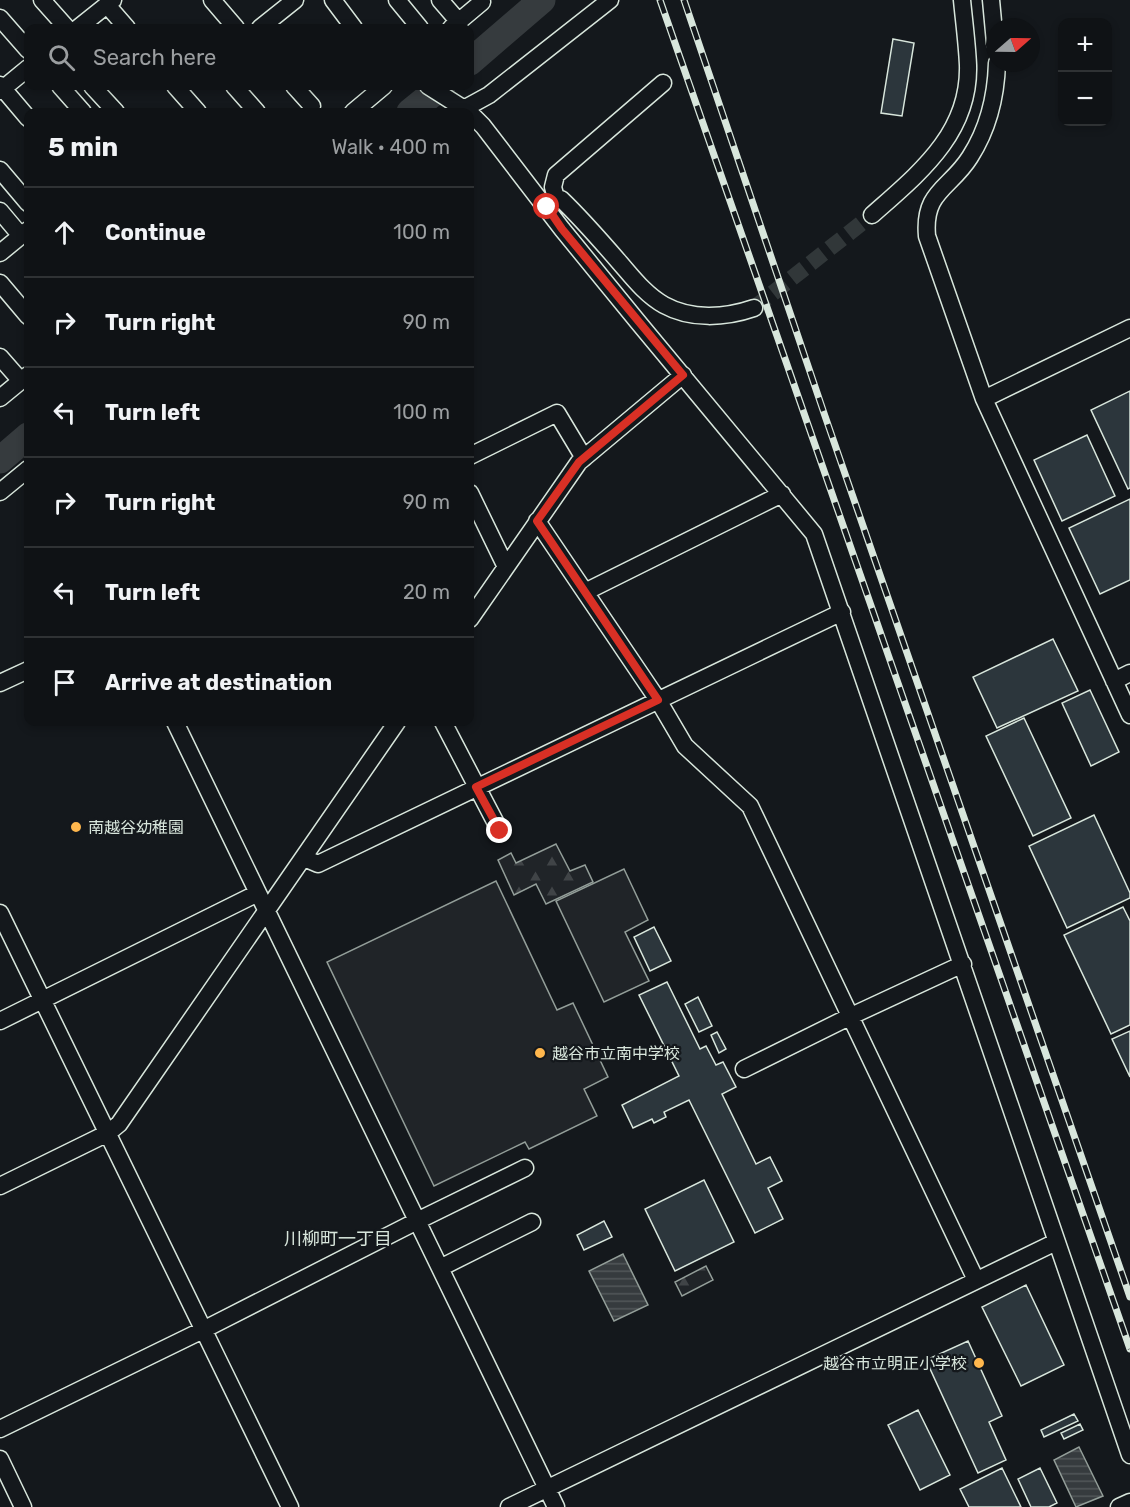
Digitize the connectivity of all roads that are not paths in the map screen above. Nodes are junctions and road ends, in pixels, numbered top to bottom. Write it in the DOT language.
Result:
graph roads {
  1 [pos="42,0"];
  2 [pos="212,0"];
  3 [pos="295,0"];
  4 [pos="333,0"];
  5 [pos="397,0"];
  6 [pos="440,0"];
  7 [pos="610,0"];
  8 [pos="962,0"];
  9 [pos="991,0"];
  10 [pos="109,2"];
  11 [pos="482,2"];
  12 [pos="0,18"];
  13 [pos="993,18"];
  14 [pos="63,24"];
  15 [pos="83,24"];
  16 [pos="124,24"];
  17 [pos="233,24"];
  18 [pos="265,24"];
  19 [pos="351,24"];
  20 [pos="417,24"];
  21 [pos="454,24"];
  22 [pos="456,24"];
  23 [pos="24,45"];
  24 [pos="24,71"];
  25 [pos="996,72"];
  26 [pos="663,83"];
  27 [pos="1,88"];
  28 [pos="64,90"];
  29 [pos="97,90"];
  30 [pos="182,90"];
  31 [pos="238,90"];
  32 [pos="298,90"];
  33 [pos="379,90"];
  34 [pos="434,90"];
  35 [pos="312,106"];
  36 [pos="79,108"];
  37 [pos="112,108"];
  38 [pos="195,108"];
  39 [pos="253,108"];
  40 [pos="358,108"];
  41 [pos="460,108"];
  42 [pos="467,108"];
  43 [pos="24,114"];
  44 [pos="474,119"];
  45 [pos="0,170"];
  46 [pos="24,198"];
  47 [pos="552,202"];
  48 [pos="0,211"];
  49 [pos="872,215"];
  50 [pos="24,234"];
  51 [pos="24,236"];
  52 [pos="0,253"];
  53 [pos="0,283"];
  54 [pos="754,308"];
  55 [pos="24,311"];
  56 [pos="1130,328"];
  57 [pos="0,357"];
  58 [pos="683,375"];
  59 [pos="24,377"];
  60 [pos="24,379"];
  61 [pos="0,398"];
  62 [pos="984,399"];
  63 [pos="474,454"];
  64 [pos="584,458"];
  65 [pos="24,472"];
  66 [pos="0,492"];
  67 [pos="782,494"];
  68 [pos="474,501"];
  69 [pos="537,521"];
  70 [pos="506,567"];
  71 [pos="585,592"];
  72 [pos="474,612"];
  73 [pos="842,612"];
  74 [pos="24,672"];
  75 [pos="1130,673"];
  76 [pos="1114,681"];
  77 [pos="0,683"];
  78 [pos="658,700"];
  79 [pos="1130,715"];
  80 [pos="177,726"];
  81 [pos="394,726"];
  82 [pos="445,726"];
  83 [pos="476,787"];
  84 [pos="500,831"];
  85 [pos="304,858"];
  86 [pos="258,893"];
  87 [pos="266,909"];
  88 [pos="0,912"];
  89 [pos="963,964"];
  90 [pos="42,1001"];
  91 [pos="849,1017"];
  92 [pos="0,1021"];
  93 [pos="744,1069"];
  94 [pos="108,1133"];
  95 [pos="525,1168"];
  96 [pos="0,1186"];
  97 [pos="417,1221"];
  98 [pos="532,1222"];
  99 [pos="1056,1242"];
  100 [pos="440,1268"];
  101 [pos="976,1280"];
  102 [pos="205,1329"];
  103 [pos="0,1429"];
  104 [pos="1130,1455"];
  105 [pos="0,1459"];
  106 [pos="547,1489"];
  107 [pos="1130,1502"];
  108 [pos="23,1507"];
  109 [pos="290,1507"];
  110 [pos="509,1507"];
  111 [pos="556,1507"];
  112 [pos="1119,1507"];
  1 -- 14 [label="street"];
  2 -- 17 [label="street"];
  3 -- 18 [label="street"];
  4 -- 19 [label="street"];
  5 -- 20 [label="street"];
  6 -- 21 [label="street"];
  7 -- 42 [label="street"];
  8 -- 49 [label="street"];
  9 -- 13 [label="street"];
  10 -- 15 [label="street"];
  10 -- 16 [label="street"];
  11 -- 22 [label="street"];
  12 -- 23 [label="street"];
  24 -- 27 [label="street"];
  25 -- 62 [label="street"];
  26 -- 47 [label="street"];
  27 -- 43 [label="street"];
  28 -- 36 [label="street"];
  29 -- 37 [label="street"];
  30 -- 38 [label="street"];
  31 -- 39 [label="street"];
  32 -- 35 [label="street"];
  33 -- 40 [label="street"];
  34 -- 41 [label="street"];
  44 -- 47 [label="street"];
  45 -- 46 [label="street"];
  47 -- 54 [label="street"];
  47 -- 58 [label="street"];
  48 -- 50 [label="street"];
  51 -- 52 [label="street"];
  53 -- 55 [label="street"];
  56 -- 62 [label="street"];
  57 -- 59 [label="street"];
  58 -- 64 [label="street"];
  58 -- 67 [label="street"];
  60 -- 61 [label="street"];
  62 -- 76 [label="street"];
  63 -- 64 [label="street"];
  64 -- 69 [label="street"];
  65 -- 66 [label="street"];
  67 -- 71 [label="street"];
  67 -- 73 [label="street"];
  68 -- 70 [label="street"];
  69 -- 70 [label="street"];
  69 -- 71 [label="street"];
  70 -- 72 [label="street"];
  71 -- 78 [label="street"];
  73 -- 78 [label="street"];
  73 -- 89 [label="street"];
  74 -- 77 [label="street"];
  75 -- 76 [label="street"];
  76 -- 79 [label="street"];
  78 -- 83 [label="street"];
  78 -- 91 [label="street"];
  80 -- 86 [label="street"];
  81 -- 85 [label="street"];
  82 -- 83 [label="street"];
  83 -- 84 [label="street"];
  83 -- 85 [label="street"];
  85 -- 87 [label="street"];
  86 -- 87 [label="street"];
  86 -- 90 [label="street"];
  87 -- 94 [label="street"];
  87 -- 97 [label="street"];
  88 -- 90 [label="street"];
  89 -- 91 [label="street"];
  89 -- 99 [label="street"];
  90 -- 92 [label="street"];
  90 -- 94 [label="street"];
  91 -- 93 [label="street"];
  91 -- 101 [label="street"];
  94 -- 96 [label="street"];
  94 -- 102 [label="street"];
  95 -- 97 [label="street"];
  97 -- 100 [label="street"];
  97 -- 102 [label="street"];
  98 -- 100 [label="street"];
  99 -- 101 [label="street"];
  99 -- 104 [label="street"];
  100 -- 106 [label="street"];
  101 -- 106 [label="street"];
  102 -- 103 [label="street"];
  102 -- 109 [label="street"];
  105 -- 108 [label="street"];
  106 -- 110 [label="street"];
  106 -- 111 [label="street"];
  107 -- 112 [label="street"];
}
